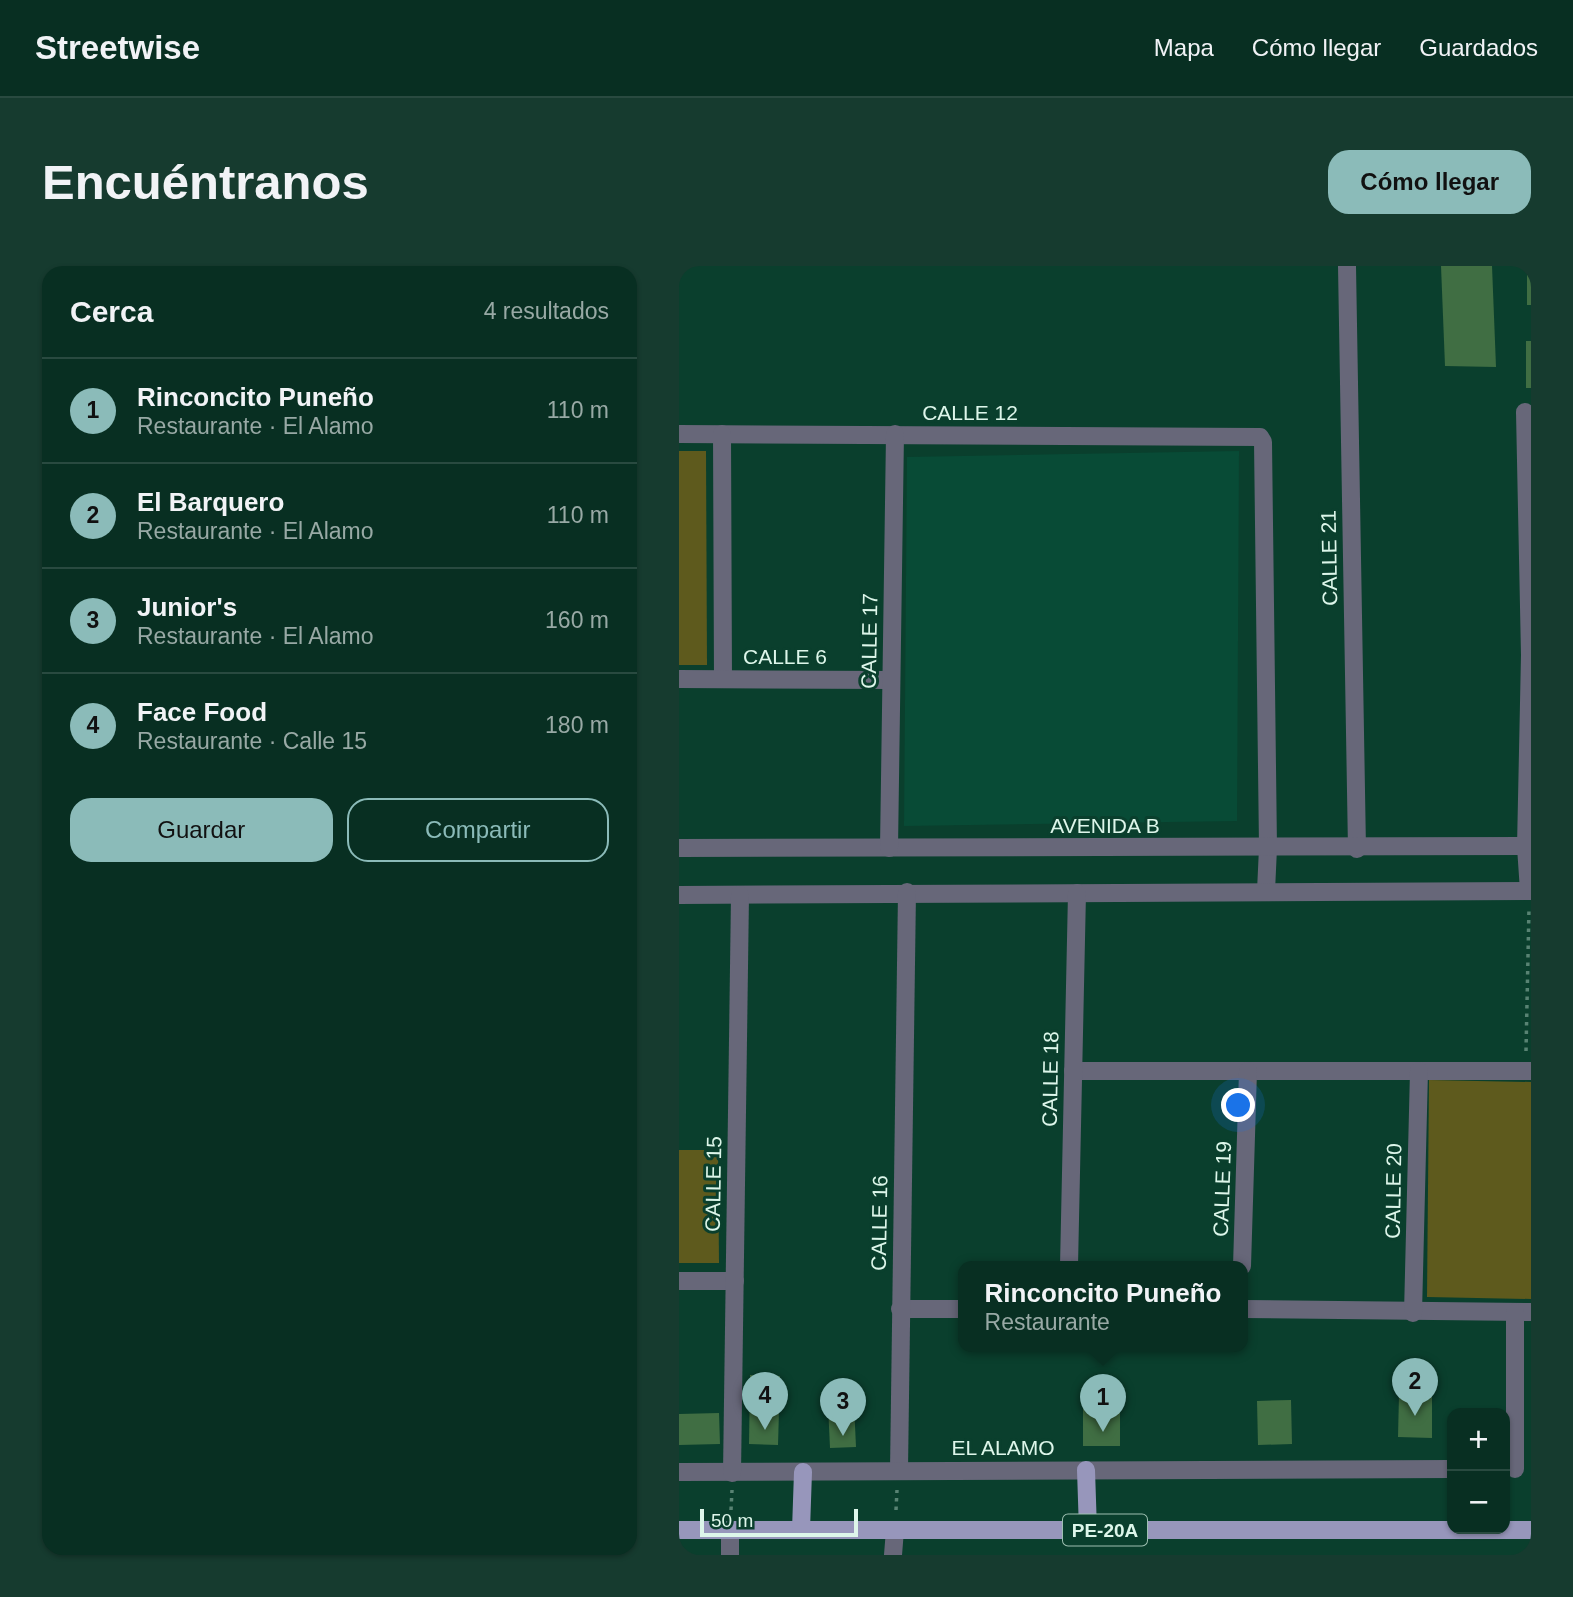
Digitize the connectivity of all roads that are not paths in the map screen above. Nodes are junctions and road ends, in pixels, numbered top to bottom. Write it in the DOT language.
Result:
graph roads {
  1 [pos="1347,266"];
  2 [pos="1525,412"];
  3 [pos="679,434"];
  4 [pos="722,434"];
  5 [pos="895,435"];
  6 [pos="679,679"];
  7 [pos="723,679"];
  8 [pos="891,680"];
  9 [pos="1529,846"];
  10 [pos="679,848"];
  11 [pos="889,848"];
  12 [pos="1268,848"];
  13 [pos="1357,849"];
  14 [pos="1266,891"];
  15 [pos="1530,891"];
  16 [pos="907,892"];
  17 [pos="1077,893"];
  18 [pos="679,895"];
  19 [pos="740,895"];
  20 [pos="1073,1071"];
  21 [pos="1248,1071"];
  22 [pos="1419,1071"];
  23 [pos="1529,1071"];
  24 [pos="1069,1261"];
  25 [pos="1242,1261"];
  26 [pos="679,1281"];
  27 [pos="735,1282"];
  28 [pos="900,1309"];
  29 [pos="958,1309"];
  30 [pos="1248,1309"];
  31 [pos="1413,1312"];
  32 [pos="1523,1312"];
  33 [pos="1447,1469"];
  34 [pos="1517,1469"];
  35 [pos="899,1470"];
  36 [pos="1086,1470"];
  37 [pos="679,1472"];
  38 [pos="803,1472"];
  39 [pos="732,1473"];
  40 [pos="679,1530"];
  41 [pos="730,1530"];
  42 [pos="801,1530"];
  43 [pos="895,1530"];
  44 [pos="1088,1530"];
  45 [pos="1531,1530"];
  46 [pos="730,1555"];
  47 [pos="894,1555"];
  1 -- 13 [label="street, CALLE 21"];
  2 -- 9 [label="street"];
  3 -- 4 [label="street, CALLE 12"];
  4 -- 5 [label="street, CALLE 12"];
  4 -- 7 [label="street"];
  5 -- 8 [label="street, CALLE 17"];
  5 -- 12 [label="street, CALLE 12"];
  6 -- 7 [label="street, CALLE 6"];
  7 -- 8 [label="street, CALLE 6"];
  8 -- 11 [label="street, CALLE 17"];
  9 -- 13 [label="street, AVENIDA B"];
  9 -- 15 [label="street"];
  10 -- 11 [label="street, AVENIDA B"];
  11 -- 12 [label="street, AVENIDA B"];
  12 -- 13 [label="street, AVENIDA B"];
  12 -- 14 [label="street"];
  14 -- 15 [label="street"];
  14 -- 17 [label="street"];
  16 -- 17 [label="street"];
  16 -- 19 [label="street"];
  16 -- 28 [label="street, CALLE 16"];
  17 -- 20 [label="street, CALLE 18"];
  18 -- 19 [label="street"];
  19 -- 27 [label="street, CALLE 15"];
  20 -- 21 [label="street"];
  20 -- 24 [label="street, CALLE 18"];
  21 -- 22 [label="street"];
  21 -- 25 [label="street, CALLE 19"];
  22 -- 23 [label="street"];
  22 -- 31 [label="street, CALLE 20"];
  26 -- 27 [label="street"];
  27 -- 39 [label="street, CALLE 15"];
  28 -- 29 [label="street"];
  28 -- 35 [label="street, CALLE 16"];
  30 -- 31 [label="street"];
  31 -- 32 [label="street"];
  32 -- 34 [label="street"];
  33 -- 36 [label="street, EL ALAMO"];
  35 -- 36 [label="street, EL ALAMO"];
  35 -- 38 [label="street, EL ALAMO"];
  36 -- 44 [label="main road"];
  37 -- 39 [label="street, EL ALAMO"];
  38 -- 39 [label="street, EL ALAMO"];
  38 -- 42 [label="main road"];
  40 -- 41 [label="main road, PE-20A"];
  41 -- 42 [label="main road, PE-20A"];
  41 -- 46 [label="street"];
  42 -- 43 [label="main road, PE-20A"];
  43 -- 44 [label="main road, PE-20A"];
  43 -- 47 [label="street"];
  44 -- 45 [label="main road, PE-20A"];
}
